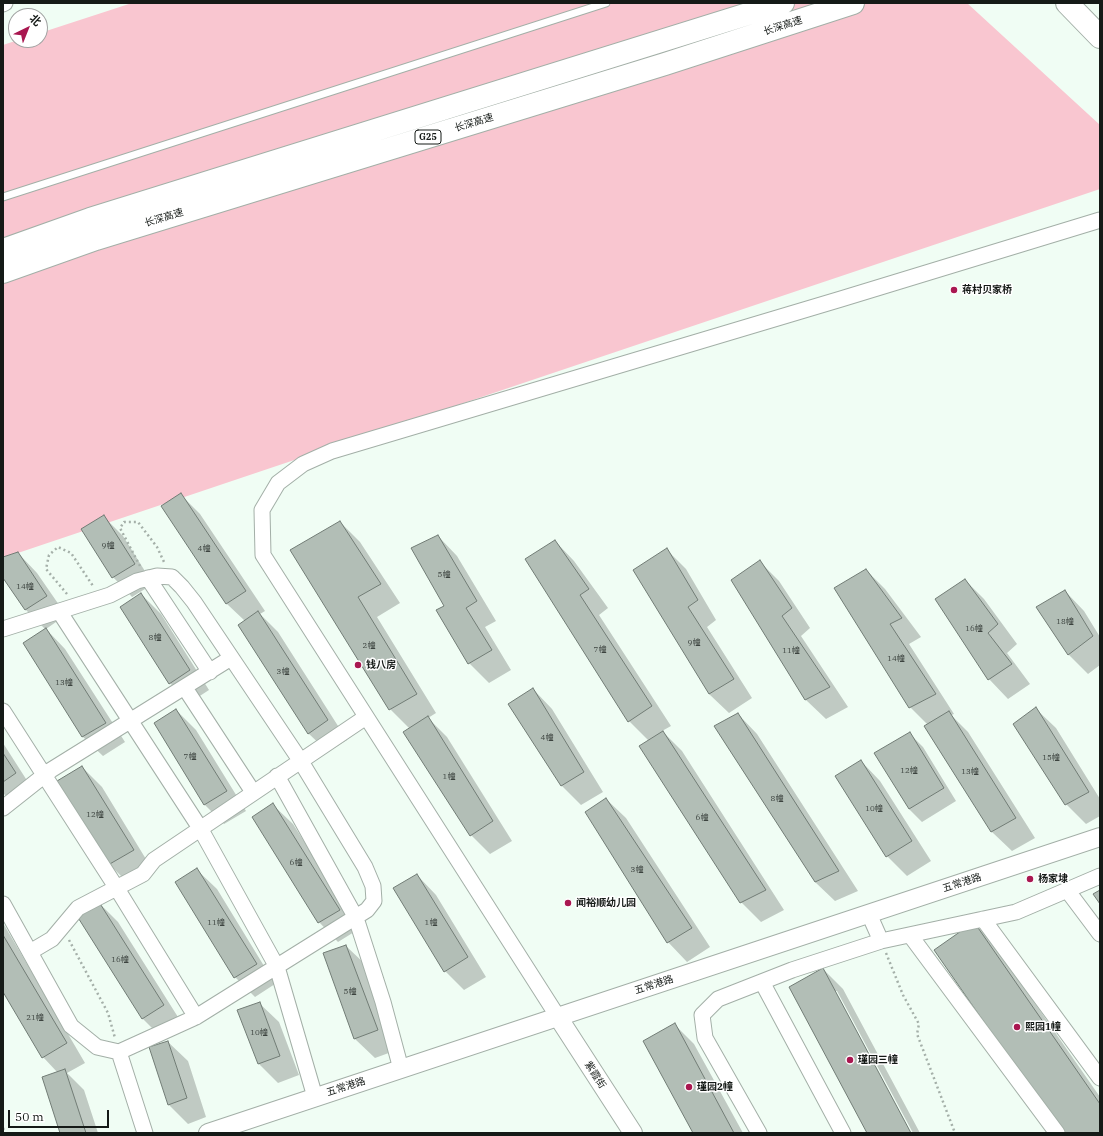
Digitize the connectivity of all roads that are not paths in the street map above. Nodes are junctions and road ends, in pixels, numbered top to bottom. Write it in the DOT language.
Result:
graph roads {
  1 [pos="606,3"];
  2 [pos="783,3"];
  3 [pos="853,3"];
  4 [pos="1067,3"];
  5 [pos="1100,37"];
  6 [pos="3,197"];
  7 [pos="1100,220"];
  8 [pos="3,250"];
  9 [pos="3,272"];
  10 [pos="148,578"];
  11 [pos="59,611"];
  12 [pos="3,629"];
  13 [pos="231,658"];
  14 [pos="210,672"];
  15 [pos="185,688"];
  16 [pos="3,711"];
  17 [pos="366,717"];
  18 [pos="131,722"];
  19 [pos="300,760"];
  20 [pos="44,775"];
  21 [pos="277,776"];
  22 [pos="253,792"];
  23 [pos="3,808"];
  24 [pos="200,828"];
  25 [pos="1100,837"];
  26 [pos="1100,876"];
  27 [pos="116,887"];
  28 [pos="1067,890"];
  29 [pos="3,904"];
  30 [pos="869,914"];
  31 [pos="356,918"];
  32 [pos="984,919"];
  33 [pos="1100,934"];
  34 [pos="910,935"];
  35 [pos="881,941"];
  36 [pos="30,952"];
  37 [pos="277,967"];
  38 [pos="762,982"];
  39 [pos="196,1017"];
  40 [pos="558,1017"];
  41 [pos="119,1052"];
  42 [pos="401,1069"];
  43 [pos="1100,1078"];
  44 [pos="315,1097"];
  45 [pos="145,1133"];
  46 [pos="208,1133"];
  47 [pos="633,1133"];
  48 [pos="760,1133"];
  49 [pos="843,1133"];
  50 [pos="1057,1133"];
  1 -- 6 [label="lane"];
  2 -- 8 [label="main road, 长深高速 / G25"];
  3 -- 9 [label="main road, 长深高速 / G25"];
  4 -- 5 [label="main road"];
  7 -- 17 [label="street"];
  10 -- 11 [label="street"];
  10 -- 13 [label="street"];
  10 -- 14 [label="street"];
  11 -- 12 [label="street"];
  11 -- 18 [label="street"];
  13 -- 14 [label="street"];
  13 -- 19 [label="street"];
  14 -- 15 [label="street"];
  15 -- 18 [label="street"];
  15 -- 22 [label="street"];
  16 -- 20 [label="street"];
  17 -- 19 [label="street"];
  17 -- 40 [label="street"];
  18 -- 20 [label="street"];
  18 -- 24 [label="street"];
  19 -- 21 [label="street"];
  19 -- 31 [label="street"];
  20 -- 23 [label="street"];
  20 -- 27 [label="street"];
  21 -- 22 [label="street"];
  21 -- 31 [label="street"];
  22 -- 24 [label="street"];
  24 -- 27 [label="street"];
  24 -- 37 [label="street"];
  25 -- 30 [label="street, 五常港路"];
  26 -- 28 [label="street"];
  27 -- 36 [label="street"];
  27 -- 39 [label="street"];
  28 -- 32 [label="street"];
  28 -- 33 [label="street"];
  29 -- 36 [label="street"];
  30 -- 35 [label="street"];
  30 -- 40 [label="street, 五常港路"];
  31 -- 37 [label="street"];
  31 -- 42 [label="street"];
  32 -- 34 [label="street"];
  32 -- 43 [label="street"];
  34 -- 35 [label="street"];
  34 -- 50 [label="street"];
  35 -- 38 [label="street"];
  36 -- 41 [label="street"];
  37 -- 39 [label="street"];
  37 -- 44 [label="street"];
  38 -- 48 [label="street"];
  38 -- 49 [label="street"];
  39 -- 41 [label="street"];
  40 -- 42 [label="street, 五常港路"];
  40 -- 47 [label="street, 紫霞街"];
  41 -- 45 [label="street"];
  42 -- 44 [label="street, 五常港路"];
  44 -- 46 [label="street, 五常港路"];
}
